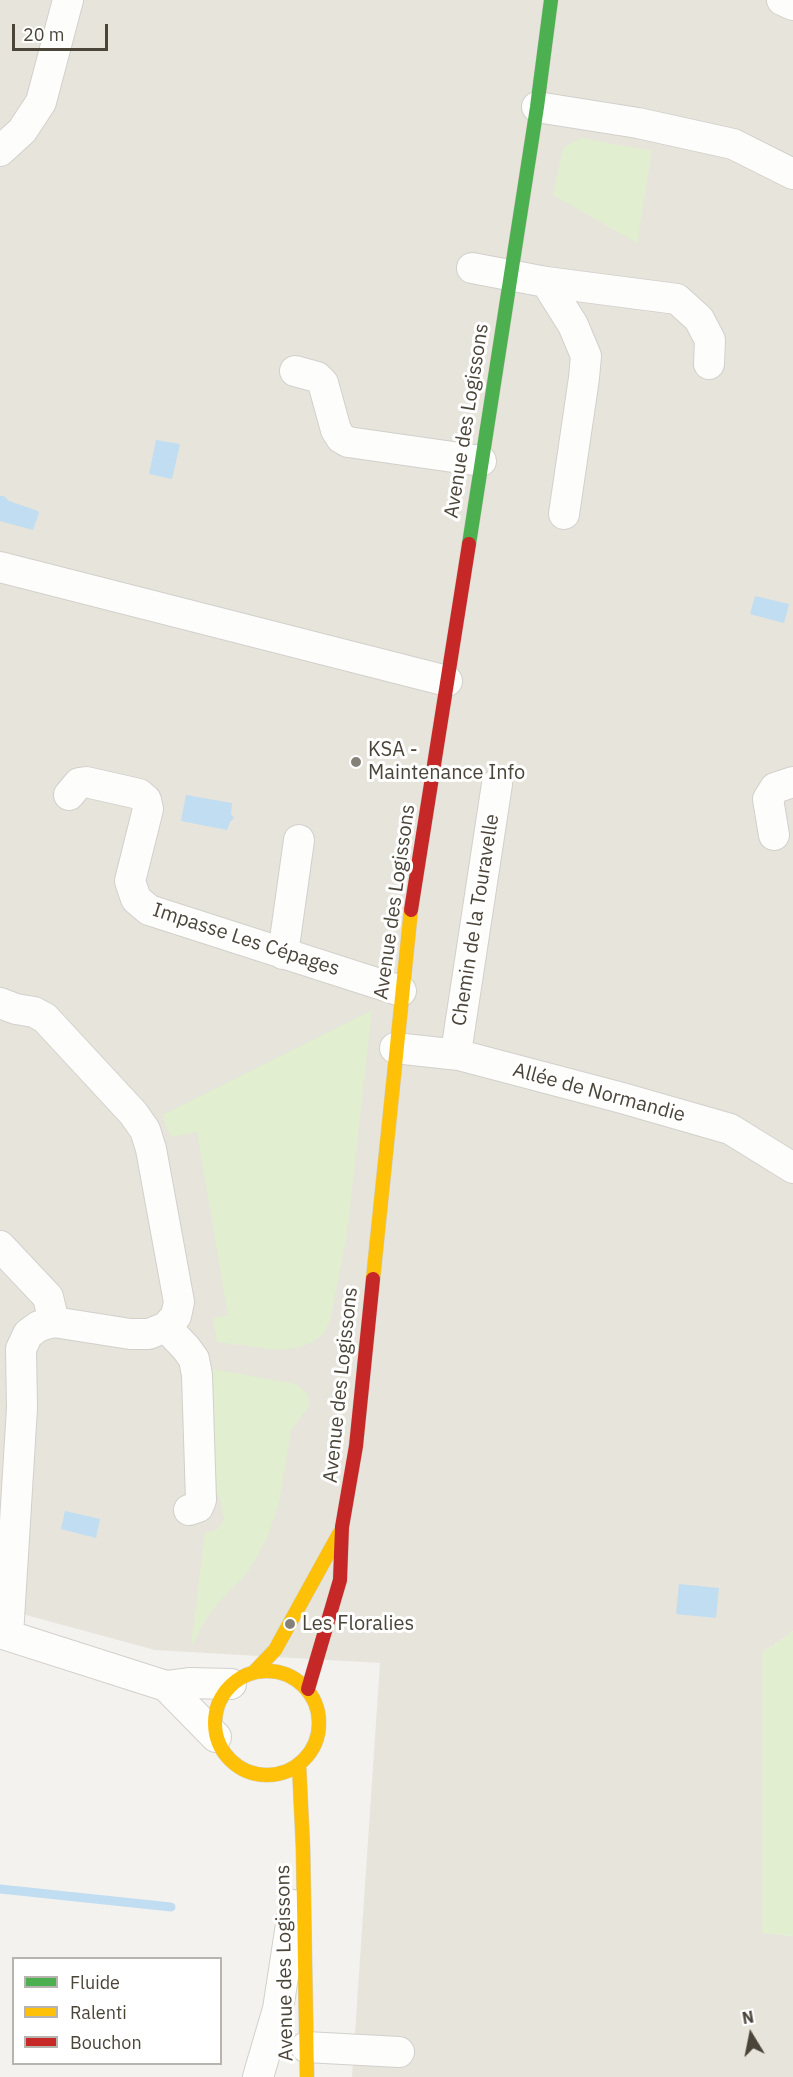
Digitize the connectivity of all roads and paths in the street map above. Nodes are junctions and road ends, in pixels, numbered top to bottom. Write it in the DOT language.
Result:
graph roads {
  1 [pos="68,0"];
  2 [pos="550,0"];
  3 [pos="782,0"];
  4 [pos="793,5"];
  5 [pos="537,107"];
  6 [pos="0,151"];
  7 [pos="793,174"];
  8 [pos="472,268"];
  9 [pos="510,276"];
  10 [pos="546,282"];
  11 [pos="709,364"];
  12 [pos="295,371"];
  13 [pos="481,461"];
  14 [pos="564,514"];
  15 [pos="0,567"];
  16 [pos="447,681"];
  17 [pos="793,782"];
  18 [pos="497,784"];
  19 [pos="69,795"];
  20 [pos="774,835"];
  21 [pos="299,840"];
  22 [pos="283,954"];
  23 [pos="401,991"];
  24 [pos="0,1003"];
  25 [pos="395,1048"];
  26 [pos="459,1055"];
  27 [pos="793,1168"];
  28 [pos="0,1246"];
  29 [pos="54,1322"];
  30 [pos="166,1327"];
  31 [pos="189,1510"];
  32 [pos="342,1527"];
  33 [pos="4,1634"];
  34 [pos="243,1678"];
  35 [pos="166,1686"];
  36 [pos="308,1689"];
  37 [pos="216,1737"];
  38 [pos="298,1765"];
  39 [pos="287,1817"];
  40 [pos="303,1848"];
  41 [pos="306,2047"];
  42 [pos="399,2052"];
  43 [pos="258,2077"];
  44 [pos="307,2077"];
  1 -- 6 [label="street"];
  2 -- 5 [label="main road, Avenue des Logissons"];
  3 -- 4 [label="street"];
  5 -- 7 [label="street"];
  5 -- 9 [label="main road, Avenue des Logissons"];
  8 -- 9 [label="street"];
  9 -- 10 [label="street"];
  9 -- 13 [label="main road, Avenue des Logissons"];
  10 -- 11 [label="street"];
  10 -- 14 [label="street"];
  12 -- 13 [label="street"];
  13 -- 16 [label="main road, Avenue des Logissons"];
  15 -- 16 [label="street"];
  16 -- 23 [label="main road, Avenue des Logissons"];
  17 -- 20 [label="street"];
  18 -- 26 [label="street, Chemin de la Touravelle"];
  19 -- 22 [label="street, Impasse Les Cépages"];
  21 -- 22 [label="street"];
  22 -- 23 [label="street, Impasse Les Cépages"];
  23 -- 25 [label="main road, Avenue des Logissons"];
  24 -- 30 [label="street"];
  25 -- 26 [label="street, Allée de Normandie"];
  25 -- 32 [label="main road, Avenue des Logissons"];
  26 -- 27 [label="street, Allée de Normandie"];
  28 -- 29 [label="street"];
  29 -- 30 [label="street"];
  29 -- 33 [label="street"];
  30 -- 31 [label="street"];
  32 -- 34 [label="main road, Avenue des Logissons"];
  32 -- 36 [label="main road, Avenue des Logissons"];
  33 -- 35 [label="street"];
  34 -- 35 [label="street"];
  34 -- 36 [label="main road"];
  34 -- 37 [label="main road"];
  35 -- 37 [label="street"];
  36 -- 38 [label="main road"];
  37 -- 38 [label="main road"];
  38 -- 40 [label="main road, Avenue des Logissons"];
  39 -- 40 [label="main road, Avenue des Logissons"];
  40 -- 41 [label="main road, Avenue des Logissons"];
  40 -- 43 [label="street"];
  41 -- 42 [label="street"];
  41 -- 44 [label="main road, Avenue des Logissons"];
}
